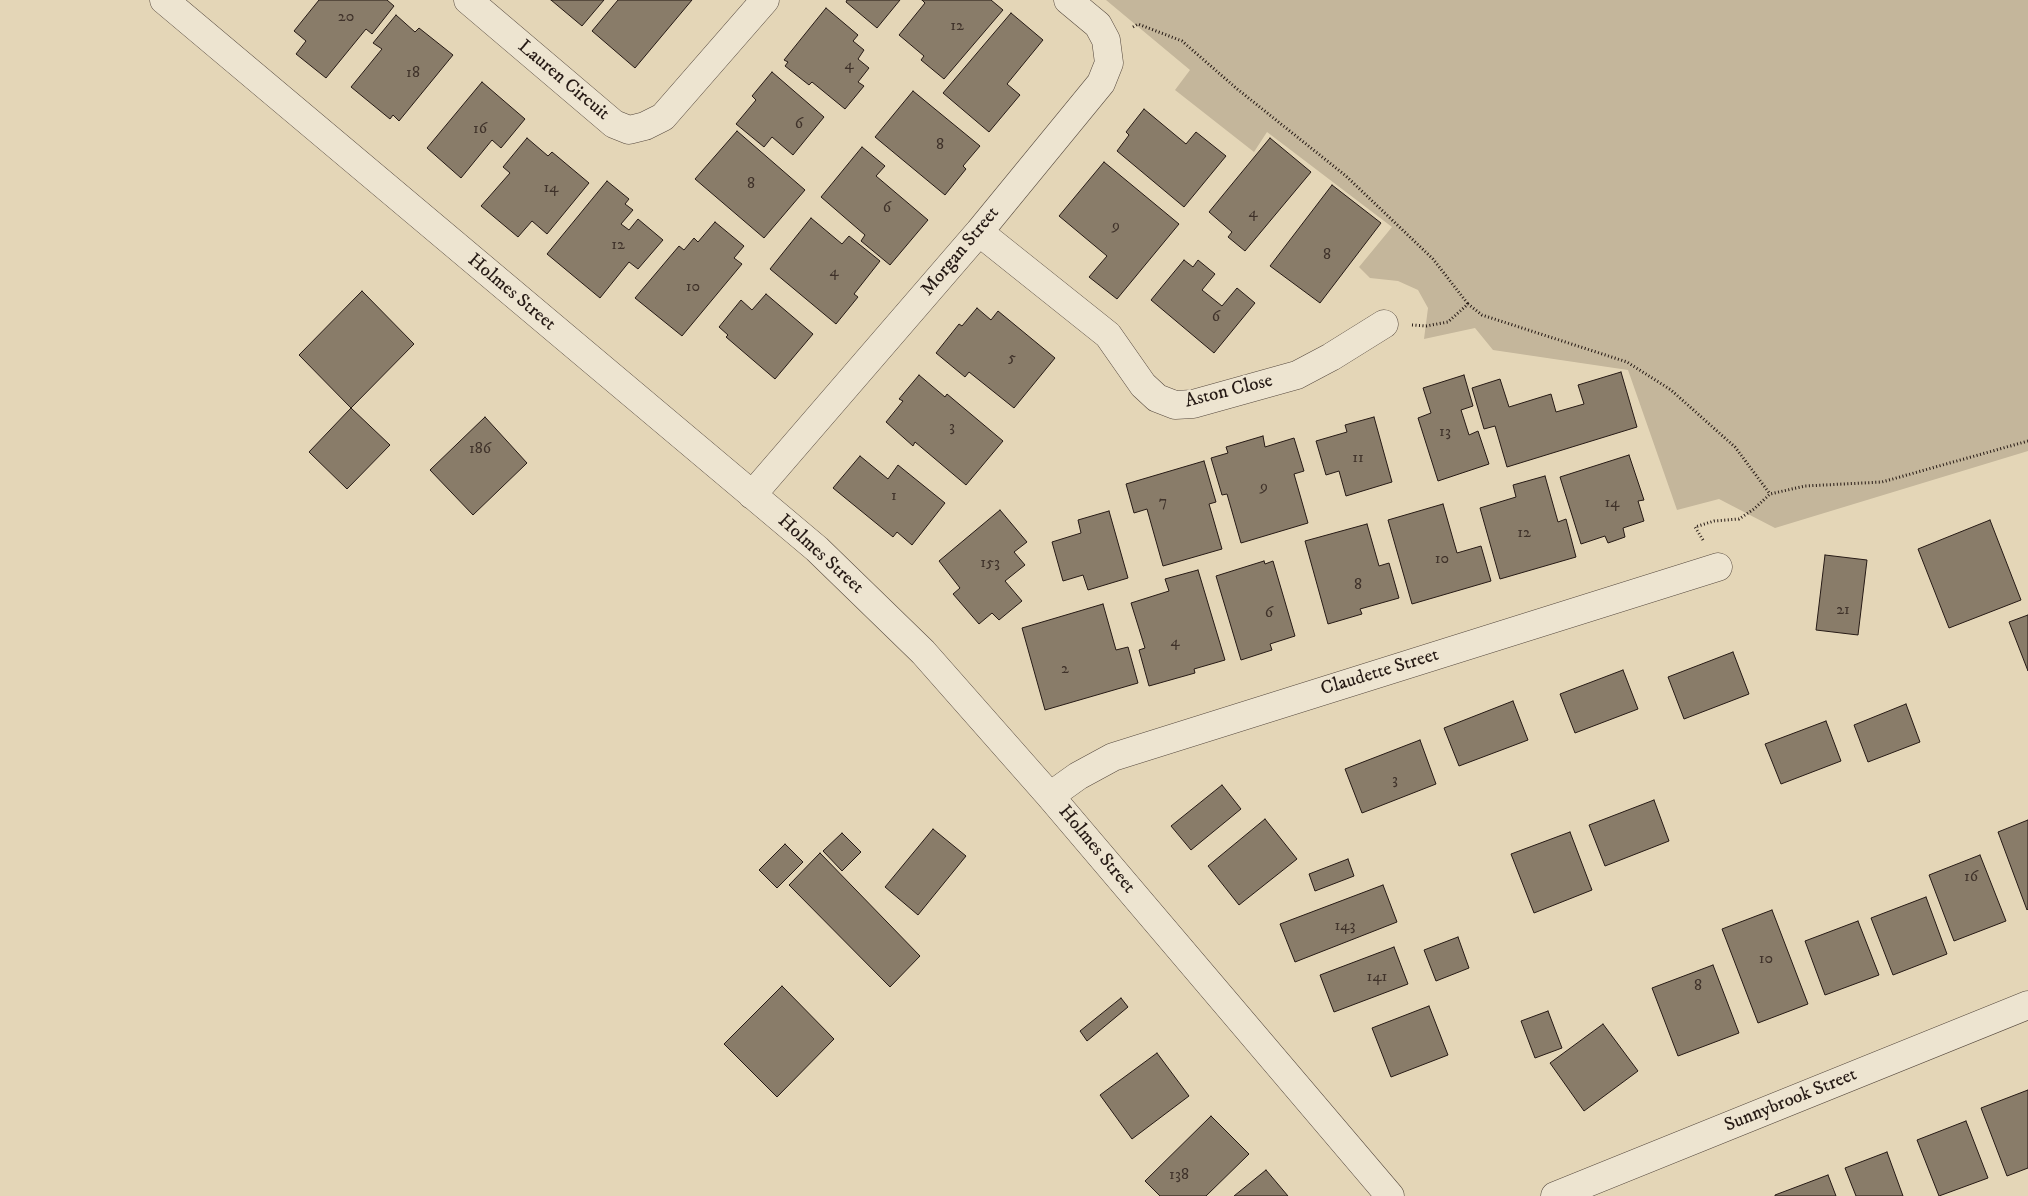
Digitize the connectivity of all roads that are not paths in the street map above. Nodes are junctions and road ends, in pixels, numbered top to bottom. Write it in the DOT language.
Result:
graph roads {
  1 [pos="164,0"];
  2 [pos="468,0"];
  3 [pos="765,0"];
  4 [pos="1068,0"];
  5 [pos="979,232"];
  6 [pos="1384,324"];
  7 [pos="752,495"];
  8 [pos="1718,567"];
  9 [pos="1050,796"];
  10 [pos="2028,1005"];
  11 [pos="1390,1196"];
  12 [pos="1555,1196"];
  1 -- 7 [label="street, Holmes Street"];
  2 -- 3 [label="street, Lauren Circuit"];
  4 -- 5 [label="street, Morgan Street"];
  5 -- 6 [label="street, Aston Close"];
  5 -- 7 [label="street, Morgan Street"];
  7 -- 9 [label="street, Holmes Street"];
  8 -- 9 [label="street, Claudette Street"];
  9 -- 11 [label="street, Holmes Street"];
  10 -- 12 [label="street, Sunnybrook Street"];
}
